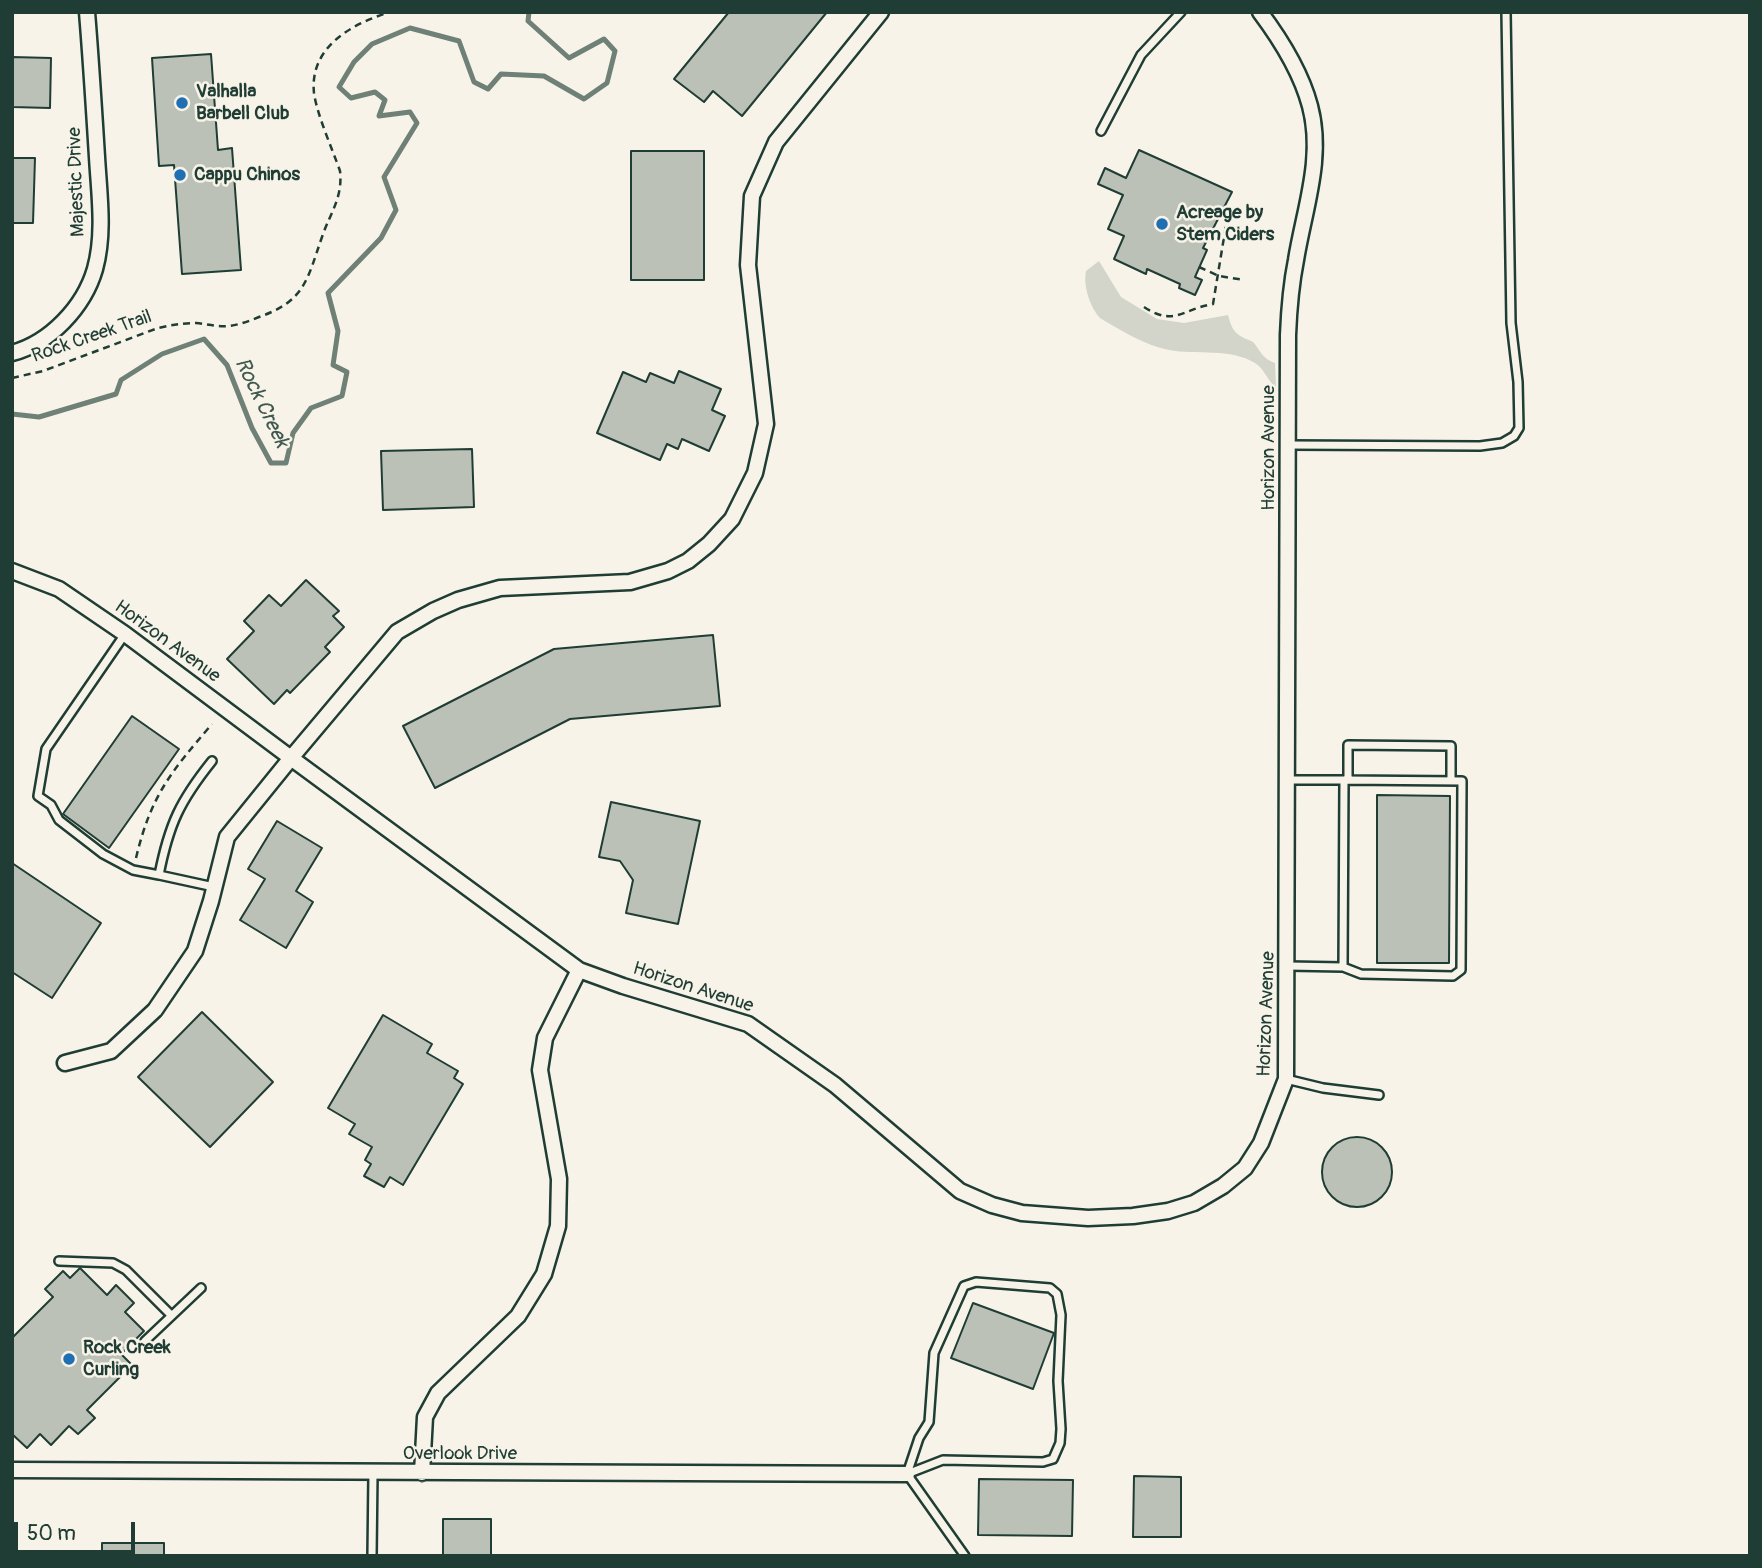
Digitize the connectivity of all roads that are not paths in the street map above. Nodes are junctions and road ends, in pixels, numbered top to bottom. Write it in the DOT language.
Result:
graph roads {
  1 [pos="87,12"];
  2 [pos="881,12"];
  3 [pos="1181,12"];
  4 [pos="1260,12"];
  5 [pos="1506,12"];
  6 [pos="1101,131"];
  7 [pos="12,353"];
  8 [pos="1288,445"];
  9 [pos="12,572"];
  10 [pos="125,634"];
  11 [pos="291,758"];
  12 [pos="212,761"];
  13 [pos="1288,780"];
  14 [pos="1346,780"];
  15 [pos="1451,781"];
  16 [pos="159,875"];
  17 [pos="214,887"];
  18 [pos="1288,966"];
  19 [pos="1343,967"];
  20 [pos="579,970"];
  21 [pos="65,1063"];
  22 [pos="1286,1079"];
  23 [pos="1379,1096"];
  24 [pos="59,1261"];
  25 [pos="201,1288"];
  26 [pos="171,1315"];
  27 [pos="145,1341"];
  28 [pos="12,1470"];
  29 [pos="373,1473"];
  30 [pos="422,1473"];
  31 [pos="907,1474"];
  32 [pos="372,1556"];
  33 [pos="965,1556"];
  1 -- 7 [label="street, Majestic Drive"];
  2 -- 11 [label="street"];
  3 -- 6 [label="lane"];
  4 -- 8 [label="street, Horizon Avenue"];
  5 -- 8 [label="lane"];
  8 -- 13 [label="street, Horizon Avenue"];
  9 -- 10 [label="street, Horizon Avenue"];
  10 -- 11 [label="street, Horizon Avenue"];
  10 -- 16 [label="lane"];
  11 -- 17 [label="street"];
  11 -- 20 [label="street, Horizon Avenue"];
  12 -- 16 [label="lane"];
  13 -- 14 [label="lane"];
  13 -- 18 [label="street, Horizon Avenue"];
  14 -- 15 [label="lane"];
  14 -- 15 [label="lane"];
  14 -- 19 [label="lane"];
  15 -- 19 [label="lane"];
  16 -- 17 [label="lane"];
  17 -- 21 [label="street"];
  18 -- 19 [label="lane"];
  18 -- 22 [label="street, Horizon Avenue"];
  20 -- 22 [label="street, Horizon Avenue"];
  20 -- 30 [label="street"];
  22 -- 23 [label="lane"];
  24 -- 26 [label="lane"];
  25 -- 26 [label="lane"];
  26 -- 27 [label="lane"];
  28 -- 29 [label="street, Overlook Drive"];
  29 -- 30 [label="street, Overlook Drive"];
  29 -- 32 [label="lane"];
  30 -- 31 [label="street, Overlook Drive"];
  31 -- 31 [label="lane"];
  31 -- 33 [label="lane"];
}
